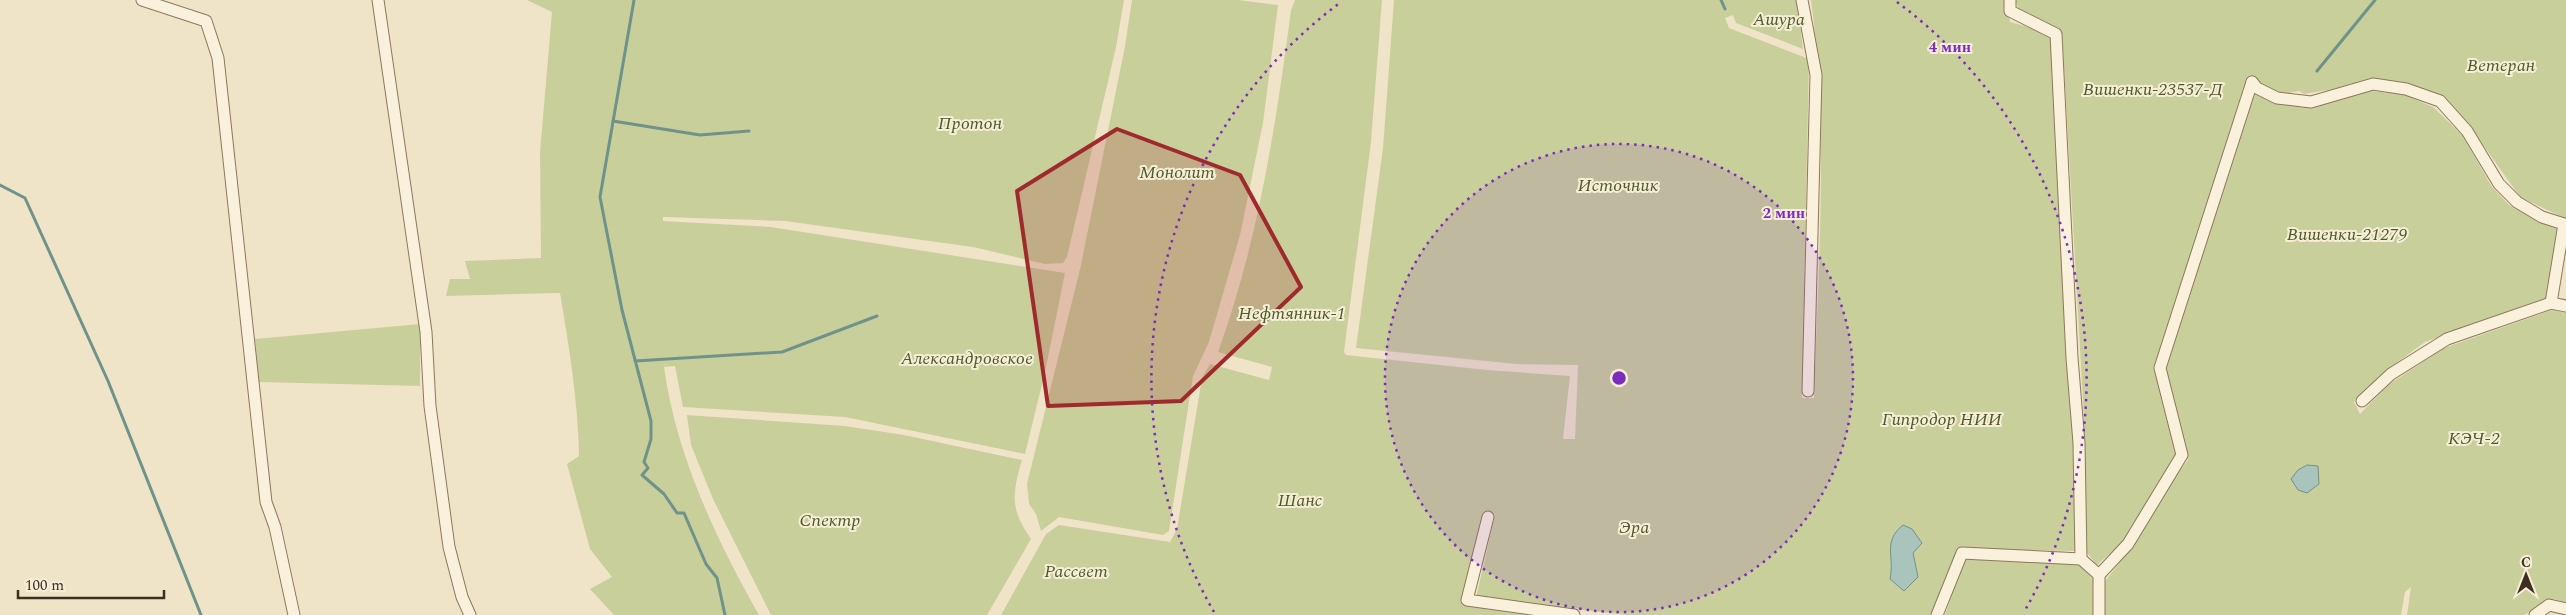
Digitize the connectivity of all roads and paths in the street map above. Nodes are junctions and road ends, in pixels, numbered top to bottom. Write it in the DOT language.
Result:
graph roads {
  1 [pos="142,0"];
  2 [pos="378,0"];
  3 [pos="1802,0"];
  4 [pos="2010,0"];
  5 [pos="160,3"];
  6 [pos="2551,303"];
  7 [pos="2566,306"];
  8 [pos="1808,391"];
  9 [pos="2362,401"];
  10 [pos="1488,516"];
  11 [pos="2081,560"];
  12 [pos="2099,575"];
  13 [pos="2566,609"];
  14 [pos="294,615"];
  15 [pos="470,615"];
  16 [pos="1574,615"];
  17 [pos="1937,615"];
  18 [pos="2099,615"];
  19 [pos="2535,615"];
  1 -- 5 [label="street"];
  2 -- 15 [label="street"];
  3 -- 8 [label="street"];
  4 -- 11 [label="street"];
  5 -- 14 [label="street"];
  6 -- 7 [label="street"];
  6 -- 9 [label="street"];
  6 -- 12 [label="street"];
  10 -- 16 [label="street"];
  11 -- 12 [label="street"];
  11 -- 17 [label="street"];
  12 -- 18 [label="street"];
  13 -- 19 [label="street"];
}
